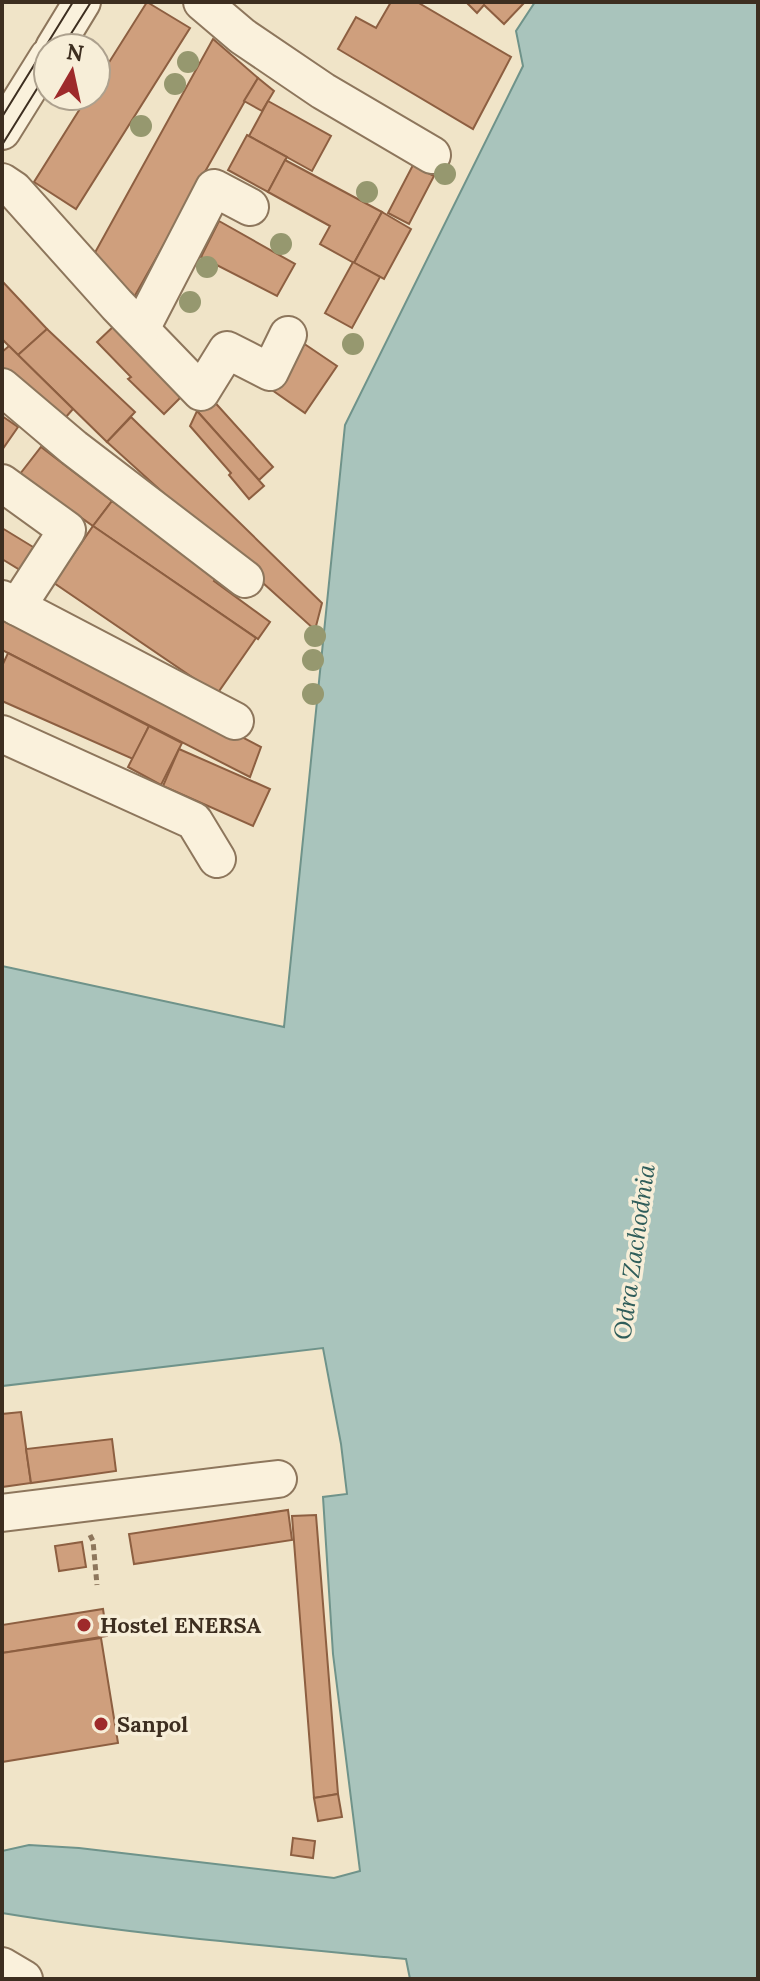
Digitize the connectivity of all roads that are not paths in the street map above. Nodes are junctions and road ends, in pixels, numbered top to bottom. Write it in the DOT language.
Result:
graph roads {
  1 [pos="82,2"];
  2 [pos="202,2"];
  3 [pos="64,32"];
  4 [pos="32,83"];
  5 [pos="2,131"];
  6 [pos="432,155"];
  7 [pos="2,182"];
  8 [pos="250,207"];
  9 [pos="141,329"];
  10 [pos="288,335"];
  11 [pos="2,387"];
  12 [pos="2,483"];
  13 [pos="245,579"];
  14 [pos="10,603"];
  15 [pos="235,721"];
  16 [pos="2,734"];
  17 [pos="217,859"];
  18 [pos="278,1479"];
  19 [pos="2,1513"];
  20 [pos="2,1966"];
  21 [pos="24,1979"];
  1 -- 3 [label="street"];
  2 -- 6 [label="street"];
  4 -- 5 [label="street"];
  7 -- 9 [label="street"];
  8 -- 9 [label="street"];
  9 -- 10 [label="street"];
  11 -- 13 [label="street"];
  12 -- 14 [label="street"];
  14 -- 15 [label="street"];
  16 -- 17 [label="street"];
  18 -- 19 [label="street"];
  20 -- 21 [label="street"];
}
